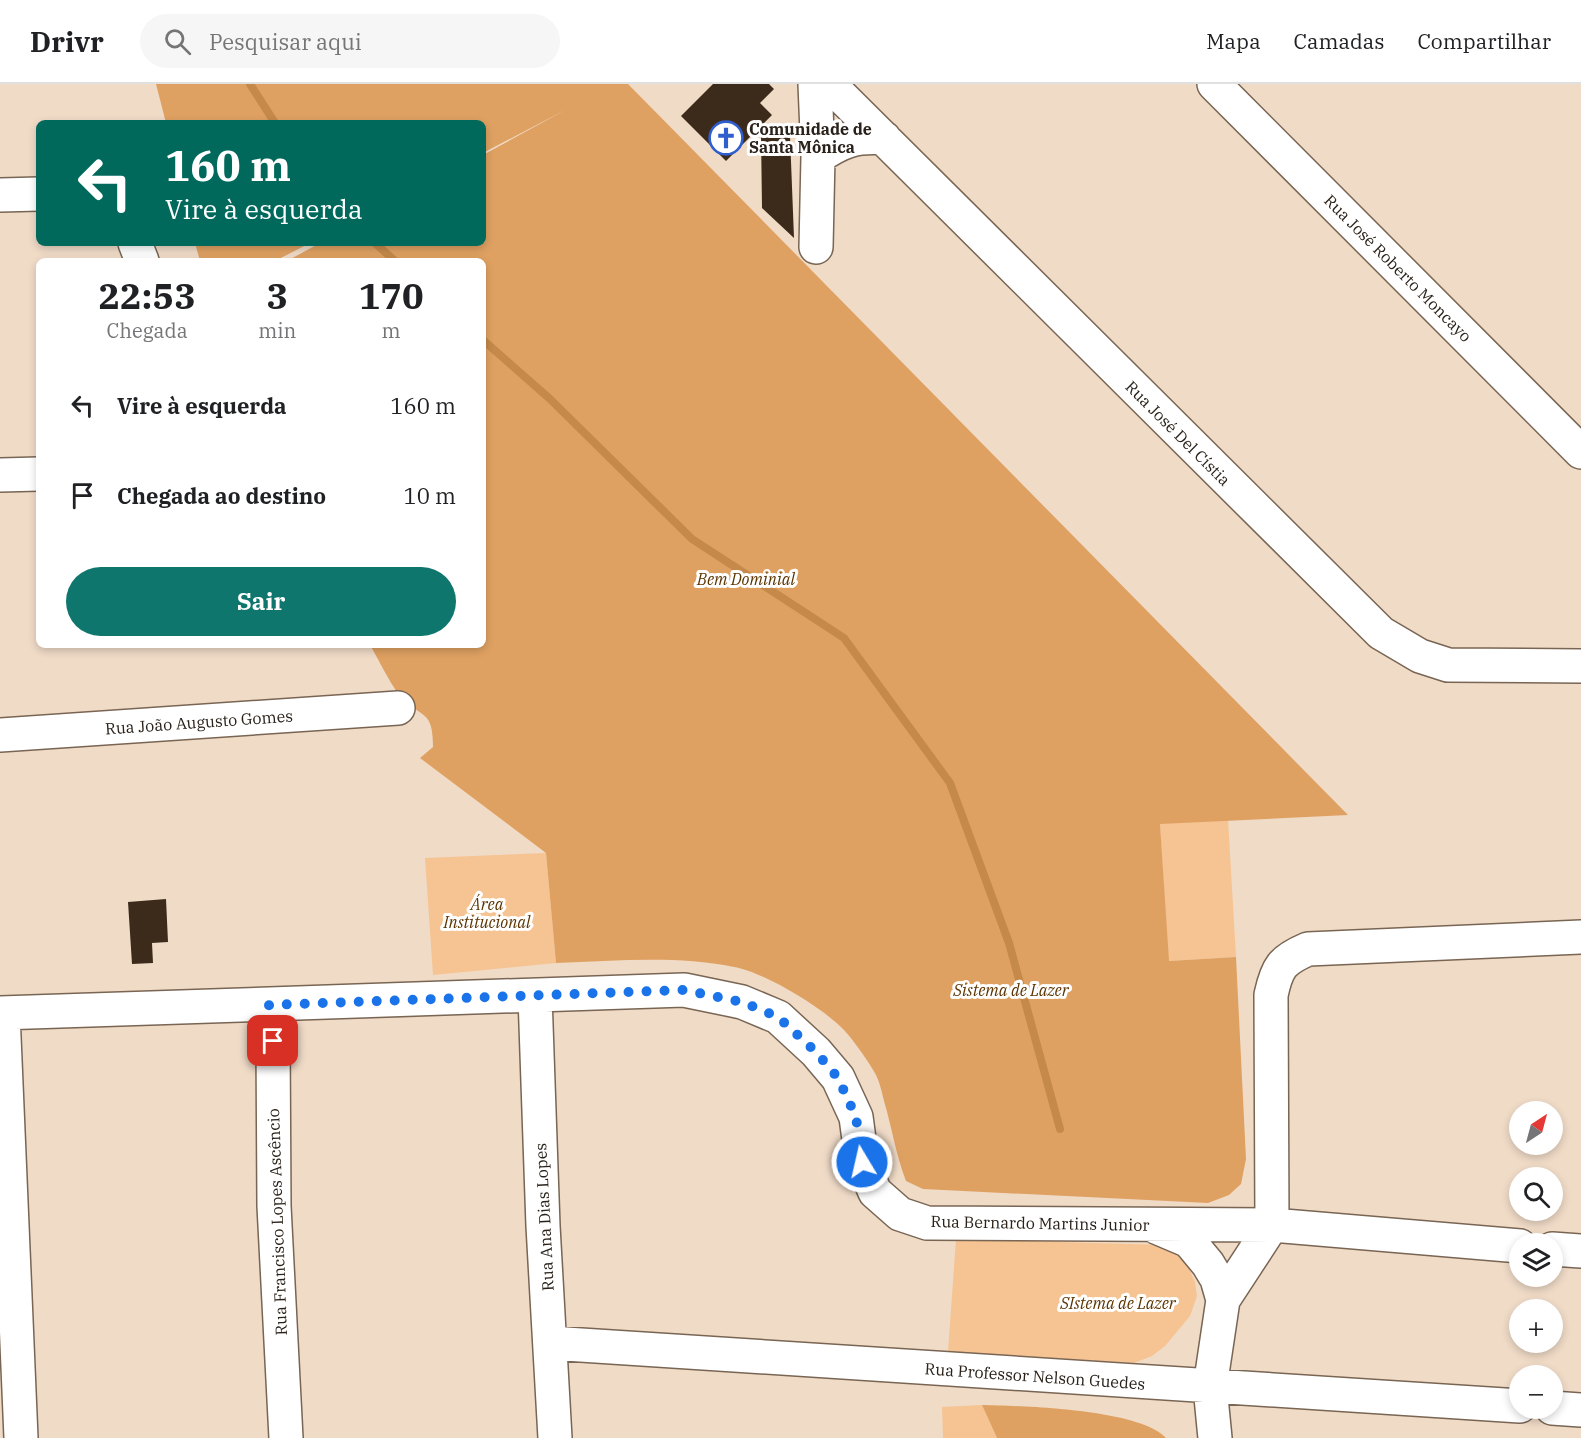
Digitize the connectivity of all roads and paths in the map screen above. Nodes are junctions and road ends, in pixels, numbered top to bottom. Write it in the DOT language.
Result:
graph roads {
  1 [pos="815,84"];
  2 [pos="1214,84"];
  3 [pos="841,91"];
  4 [pos="884,138"];
  5 [pos="818,158"];
  6 [pos="36,194"];
  7 [pos="0,195"];
  8 [pos="816,248"];
  9 [pos="1581,452"];
  10 [pos="36,474"];
  11 [pos="0,475"];
  12 [pos="1581,666"];
  13 [pos="398,708"];
  14 [pos="0,735"];
  15 [pos="1581,938"];
  16 [pos="535,996"];
  17 [pos="269,1005"];
  18 [pos="1,1013"];
  19 [pos="1150,1225"];
  20 [pos="1272,1225"];
  21 [pos="1509,1245"];
  22 [pos="1563,1250"];
  23 [pos="1581,1251"];
  24 [pos="1223,1300"];
  25 [pos="550,1343"];
  26 [pos="1210,1387"];
  27 [pos="1509,1405"];
  28 [pos="1563,1409"];
  29 [pos="1581,1410"];
  30 [pos="14,1425"];
  31 [pos="286,1438"];
  32 [pos="555,1438"];
  33 [pos="1215,1438"];
  1 -- 5 [label="street"];
  2 -- 9 [label="street, Rua José Roberto Moncayo"];
  3 -- 4 [label="street, Rua José Del Cístia"];
  3 -- 5 [label="street"];
  4 -- 5 [label="street"];
  4 -- 12 [label="street, Rua José Del Cístia"];
  5 -- 8 [label="street"];
  6 -- 7 [label="street"];
  10 -- 11 [label="street"];
  13 -- 14 [label="street, Rua João Augusto Gomes"];
  15 -- 20 [label="street"];
  16 -- 17 [label="street, Rua Bernardo Martins Junior"];
  16 -- 19 [label="street, Rua Bernardo Martins Junior"];
  16 -- 25 [label="street, Rua Ana Dias Lopes"];
  17 -- 18 [label="street, Rua Bernardo Martins Junior"];
  17 -- 31 [label="street, Rua Francisco Lopes Ascêncio"];
  18 -- 30 [label="street"];
  19 -- 20 [label="street, Rua Bernardo Martins Junior"];
  19 -- 24 [label="street"];
  20 -- 21 [label="street, Rua Bernardo Martins Junior"];
  20 -- 24 [label="street"];
  22 -- 23 [label="street"];
  24 -- 26 [label="street"];
  25 -- 26 [label="street, Rua Professor Nelson Guedes"];
  25 -- 32 [label="street, Rua Ana Dias Lopes"];
  26 -- 27 [label="street, Rua Professor Nelson Guedes"];
  26 -- 33 [label="street"];
  28 -- 29 [label="street"];
}
